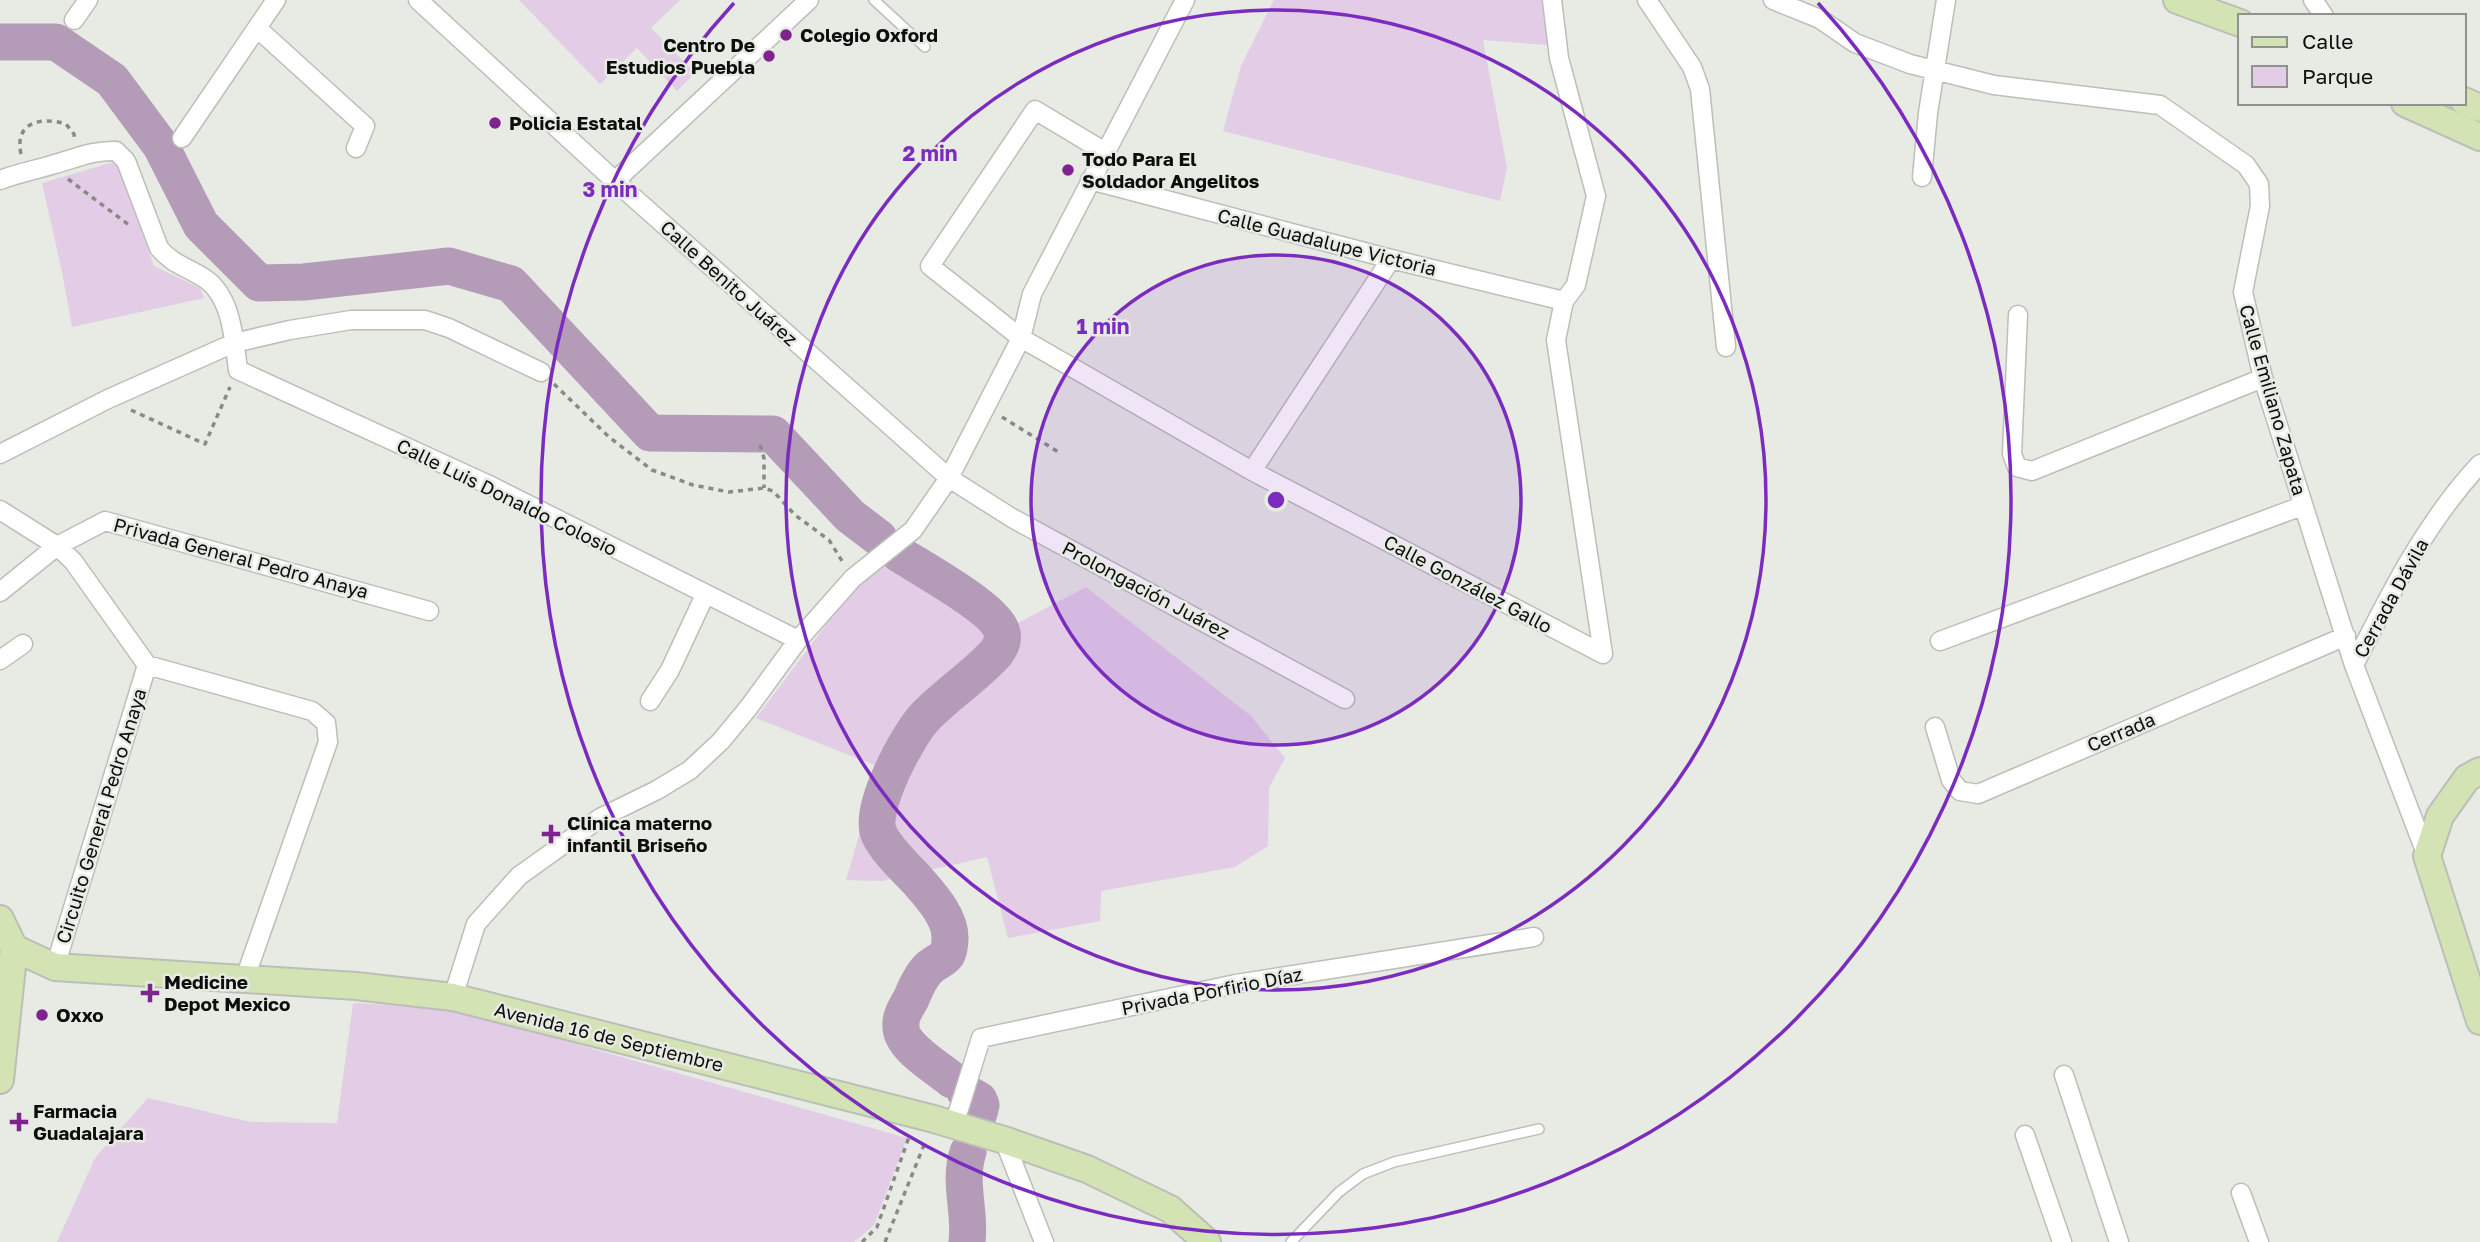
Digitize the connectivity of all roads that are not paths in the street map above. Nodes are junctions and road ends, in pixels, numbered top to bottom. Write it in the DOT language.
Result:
graph roads {
  1 [pos="89,0"];
  2 [pos="276,0"];
  3 [pos="418,0"];
  4 [pos="809,0"];
  5 [pos="874,0"];
  6 [pos="1552,0"];
  7 [pos="1647,0"];
  8 [pos="1773,0"];
  9 [pos="1946,0"];
  10 [pos="2177,0"];
  11 [pos="1182,1"];
  12 [pos="74,20"];
  13 [pos="2238,22"];
  14 [pos="257,28"];
  15 [pos="925,47"];
  16 [pos="1935,70"];
  17 [pos="2409,105"];
  18 [pos="2480,137"];
  19 [pos="182,138"];
  20 [pos="356,148"];
  21 [pos="1105,152"];
  22 [pos="1922,177"];
  23 [pos="0,180"];
  24 [pos="1090,180"];
  25 [pos="615,181"];
  26 [pos="1391,259"];
  27 [pos="1564,301"];
  28 [pos="2018,315"];
  29 [pos="1021,338"];
  30 [pos="234,343"];
  31 [pos="1726,347"];
  32 [pos="541,372"];
  33 [pos="2263,378"];
  34 [pos="0,454"];
  35 [pos="2480,464"];
  36 [pos="1252,471"];
  37 [pos="949,478"];
  38 [pos="2302,506"];
  39 [pos="0,510"];
  40 [pos="57,546"];
  41 [pos="0,592"];
  42 [pos="705,595"];
  43 [pos="429,611"];
  44 [pos="2346,636"];
  45 [pos="798,640"];
  46 [pos="1940,641"];
  47 [pos="23,644"];
  48 [pos="0,660"];
  49 [pos="2354,664"];
  50 [pos="147,665"];
  51 [pos="1345,698"];
  52 [pos="650,701"];
  53 [pos="1934,727"];
  54 [pos="2480,771"];
  55 [pos="2427,856"];
  56 [pos="0,919"];
  57 [pos="1534,937"];
  58 [pos="14,948"];
  59 [pos="55,967"];
  60 [pos="246,978"];
  61 [pos="453,997"];
  62 [pos="2480,1021"];
  63 [pos="2064,1075"];
  64 [pos="0,1080"];
  65 [pos="935,1120"];
  66 [pos="1539,1129"];
  67 [pos="2025,1135"];
  68 [pos="1003,1140"];
  69 [pos="2241,1193"];
  70 [pos="1044,1242"];
  71 [pos="1207,1242"];
  72 [pos="1291,1242"];
  73 [pos="2062,1242"];
  74 [pos="2119,1242"];
  75 [pos="2259,1242"];
  1 -- 12 [label="street"];
  2 -- 14 [label="street"];
  3 -- 25 [label="street, Calle Benito Juárez"];
  4 -- 25 [label="street"];
  5 -- 15 [label="lane"];
  6 -- 27 [label="street"];
  7 -- 31 [label="street"];
  8 -- 16 [label="street, Calle Emiliano Zapata"];
  9 -- 16 [label="street"];
  10 -- 13 [label="main road"];
  11 -- 21 [label="street"];
  14 -- 19 [label="street"];
  14 -- 20 [label="street"];
  16 -- 22 [label="street"];
  16 -- 33 [label="street, Calle Emiliano Zapata"];
  17 -- 18 [label="main road"];
  21 -- 24 [label="street"];
  21 -- 29 [label="street, Calle González Gallo"];
  23 -- 30 [label="street"];
  24 -- 26 [label="street, Calle Guadalupe Victoria"];
  24 -- 29 [label="street"];
  25 -- 37 [label="street, Calle Benito Juárez"];
  26 -- 27 [label="street, Calle Guadalupe Victoria"];
  26 -- 36 [label="street"];
  27 -- 36 [label="street, Calle González Gallo"];
  28 -- 33 [label="street"];
  29 -- 36 [label="street, Calle González Gallo"];
  29 -- 37 [label="street"];
  30 -- 32 [label="street"];
  30 -- 34 [label="street"];
  30 -- 42 [label="street, Calle Luis Donaldo Colosio"];
  33 -- 38 [label="street, Calle Emiliano Zapata"];
  35 -- 49 [label="street, Cerrada Dávila"];
  37 -- 45 [label="street"];
  37 -- 51 [label="street, Prolongación Juárez"];
  38 -- 44 [label="street, Calle Emiliano Zapata"];
  38 -- 46 [label="street"];
  39 -- 40 [label="street, Circuito General Pedro Anaya"];
  40 -- 41 [label="street, Privada General Pedro Anaya"];
  40 -- 43 [label="street, Privada General Pedro Anaya"];
  40 -- 50 [label="street, Circuito General Pedro Anaya"];
  42 -- 45 [label="street, Calle Luis Donaldo Colosio"];
  42 -- 52 [label="street"];
  44 -- 49 [label="street, Calle Emiliano Zapata"];
  44 -- 53 [label="street, Cerrada"];
  45 -- 61 [label="street"];
  47 -- 48 [label="street"];
  49 -- 55 [label="street, Calle Emiliano Zapata"];
  50 -- 59 [label="street, Circuito General Pedro Anaya"];
  50 -- 60 [label="street, Circuito General Pedro Anaya"];
  54 -- 55 [label="main road"];
  55 -- 62 [label="main road"];
  56 -- 58 [label="main road"];
  57 -- 65 [label="street, Privada Porfirio Díaz"];
  58 -- 59 [label="main road, Avenida 16 de Septiembre"];
  58 -- 64 [label="main road"];
  59 -- 60 [label="main road, Avenida 16 de Septiembre"];
  60 -- 61 [label="main road, Avenida 16 de Septiembre"];
  61 -- 65 [label="main road, Avenida 16 de Septiembre"];
  63 -- 74 [label="street"];
  65 -- 68 [label="main road, Avenida 16 de Septiembre"];
  66 -- 72 [label="lane"];
  67 -- 73 [label="street"];
  68 -- 70 [label="street"];
  68 -- 71 [label="main road, Avenida 16 de Septiembre"];
  69 -- 75 [label="street"];
}
